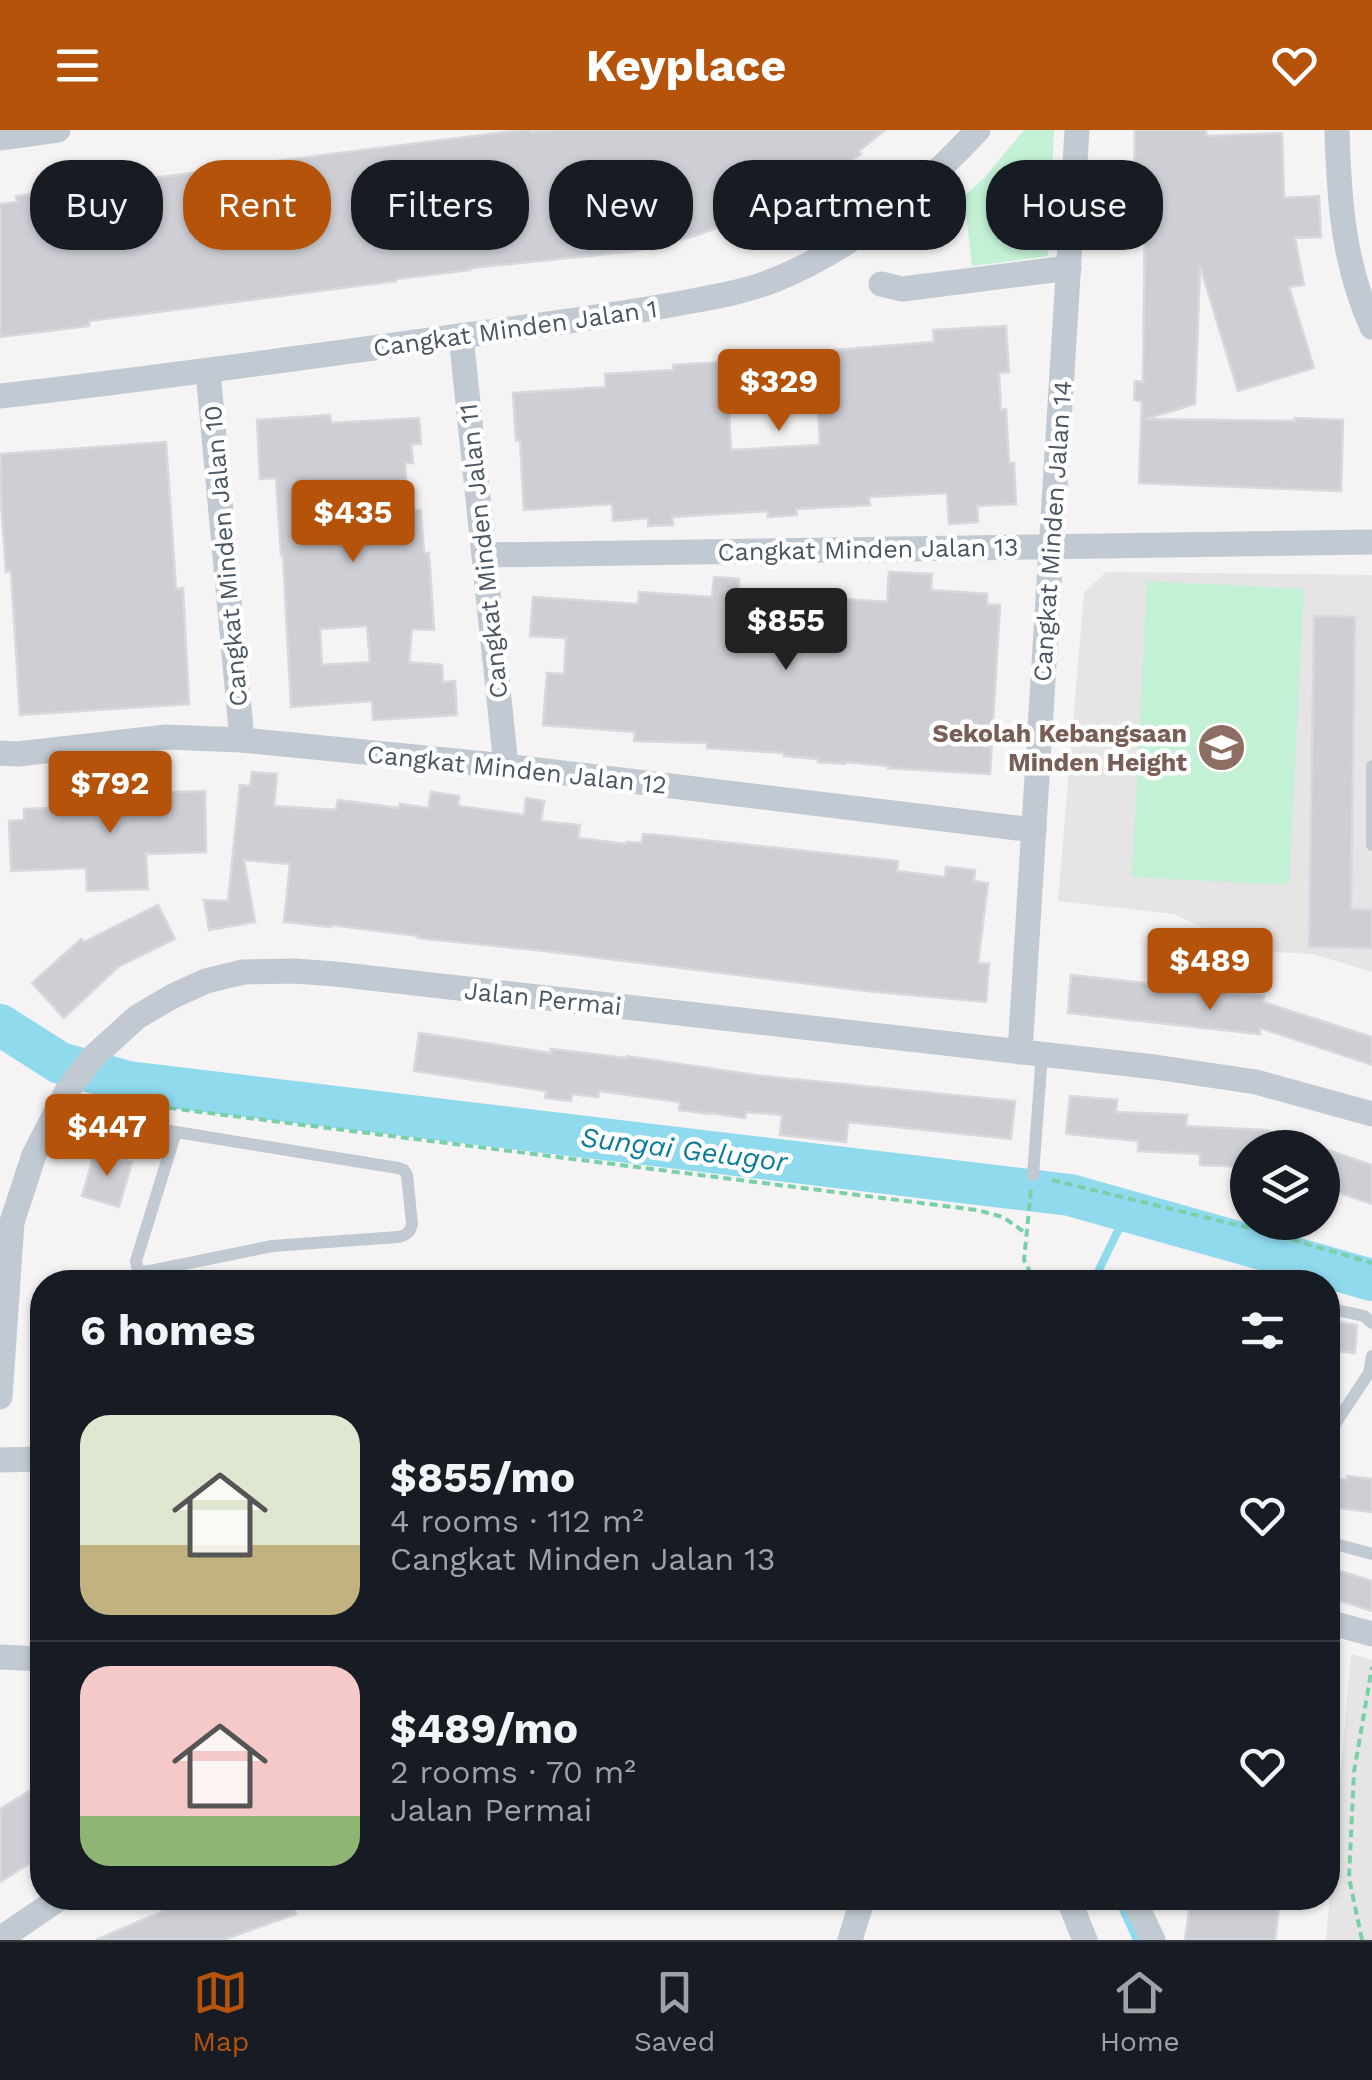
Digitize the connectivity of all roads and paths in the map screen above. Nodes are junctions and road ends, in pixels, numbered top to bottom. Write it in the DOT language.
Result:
graph roads {
  1 [pos="58,130"];
  2 [pos="978,130"];
  3 [pos="1077,130"];
  4 [pos="1337,130"];
  5 [pos="0,138"];
  6 [pos="1069,268"];
  7 [pos="881,284"];
  8 [pos="1372,327"];
  9 [pos="461,336"];
  10 [pos="208,372"];
  11 [pos="0,396"];
  12 [pos="1372,542"];
  13 [pos="1052,546"];
  14 [pos="484,556"];
  15 [pos="242,740"];
  16 [pos="0,753"];
  17 [pos="506,766"];
  18 [pos="1372,766"];
  19 [pos="1034,830"];
  20 [pos="1372,845"];
  21 [pos="1031,1053"];
  22 [pos="62,1101"];
  23 [pos="116,1101"];
  24 [pos="1372,1114"];
  25 [pos="176,1132"];
  26 [pos="1033,1176"];
  27 [pos="1029,1208"];
  28 [pos="6,1222"];
  29 [pos="1027,1234"];
  30 [pos="1372,1263"];
  31 [pos="138,1270"];
  32 [pos="155,1270"];
  33 [pos="1029,1270"];
  34 [pos="1340,1310"];
  35 [pos="1372,1322"];
  36 [pos="1372,1356"];
  37 [pos="0,1398"];
  38 [pos="1340,1416"];
  39 [pos="0,1460"];
  40 [pos="30,1460"];
  41 [pos="1340,1545"];
  42 [pos="1372,1554"];
  43 [pos="1340,1630"];
  44 [pos="1372,1634"];
  45 [pos="0,1657"];
  46 [pos="30,1659"];
  47 [pos="1372,1667"];
  48 [pos="42,1910"];
  49 [pos="859,1910"];
  50 [pos="1073,1910"];
  51 [pos="1139,1910"];
  52 [pos="0,1939"];
  53 [pos="850,1940"];
  54 [pos="1085,1940"];
  55 [pos="1153,1940"];
  56 [pos="1362,1940"];
  1 -- 5 [label="street"];
  2 -- 9 [label="street, Cangkat Minden Jalan 1"];
  3 -- 6 [label="street, Cangkat Minden Jalan 14"];
  4 -- 8 [label="street"];
  6 -- 7 [label="street"];
  6 -- 13 [label="street, Cangkat Minden Jalan 14"];
  9 -- 10 [label="street, Cangkat Minden Jalan 1"];
  9 -- 14 [label="street, Cangkat Minden Jalan 11"];
  10 -- 11 [label="street, Cangkat Minden Jalan 1"];
  10 -- 15 [label="street, Cangkat Minden Jalan 10"];
  12 -- 13 [label="street, Cangkat Minden Jalan 13"];
  13 -- 14 [label="street, Cangkat Minden Jalan 13"];
  13 -- 19 [label="street, Cangkat Minden Jalan 14"];
  14 -- 17 [label="street, Cangkat Minden Jalan 11"];
  15 -- 16 [label="street, Cangkat Minden Jalan 12"];
  15 -- 17 [label="street, Cangkat Minden Jalan 12"];
  17 -- 19 [label="street, Cangkat Minden Jalan 12"];
  18 -- 20 [label="lane"];
  19 -- 21 [label="street, Cangkat Minden Jalan 14"];
  21 -- 22 [label="street, Jalan Permai"];
  21 -- 24 [label="street, Jalan Permai"];
  21 -- 26 [label="lane"];
  22 -- 25 [label="lane"];
  22 -- 28 [label="street, Jalan Permai"];
  23 -- 29 [label="path"];
  25 -- 31 [label="lane"];
  25 -- 32 [label="lane"];
  26 -- 30 [label="path"];
  27 -- 29 [label="path"];
  28 -- 37 [label="street, Jalan Permai"];
  29 -- 33 [label="path"];
  34 -- 35 [label="lane"];
  36 -- 38 [label="lane"];
  39 -- 40 [label="street"];
  41 -- 42 [label="lane"];
  43 -- 44 [label="street"];
  45 -- 46 [label="street"];
  47 -- 56 [label="path"];
  48 -- 52 [label="street"];
  49 -- 53 [label="street"];
  50 -- 54 [label="street"];
  51 -- 55 [label="street"];
}
